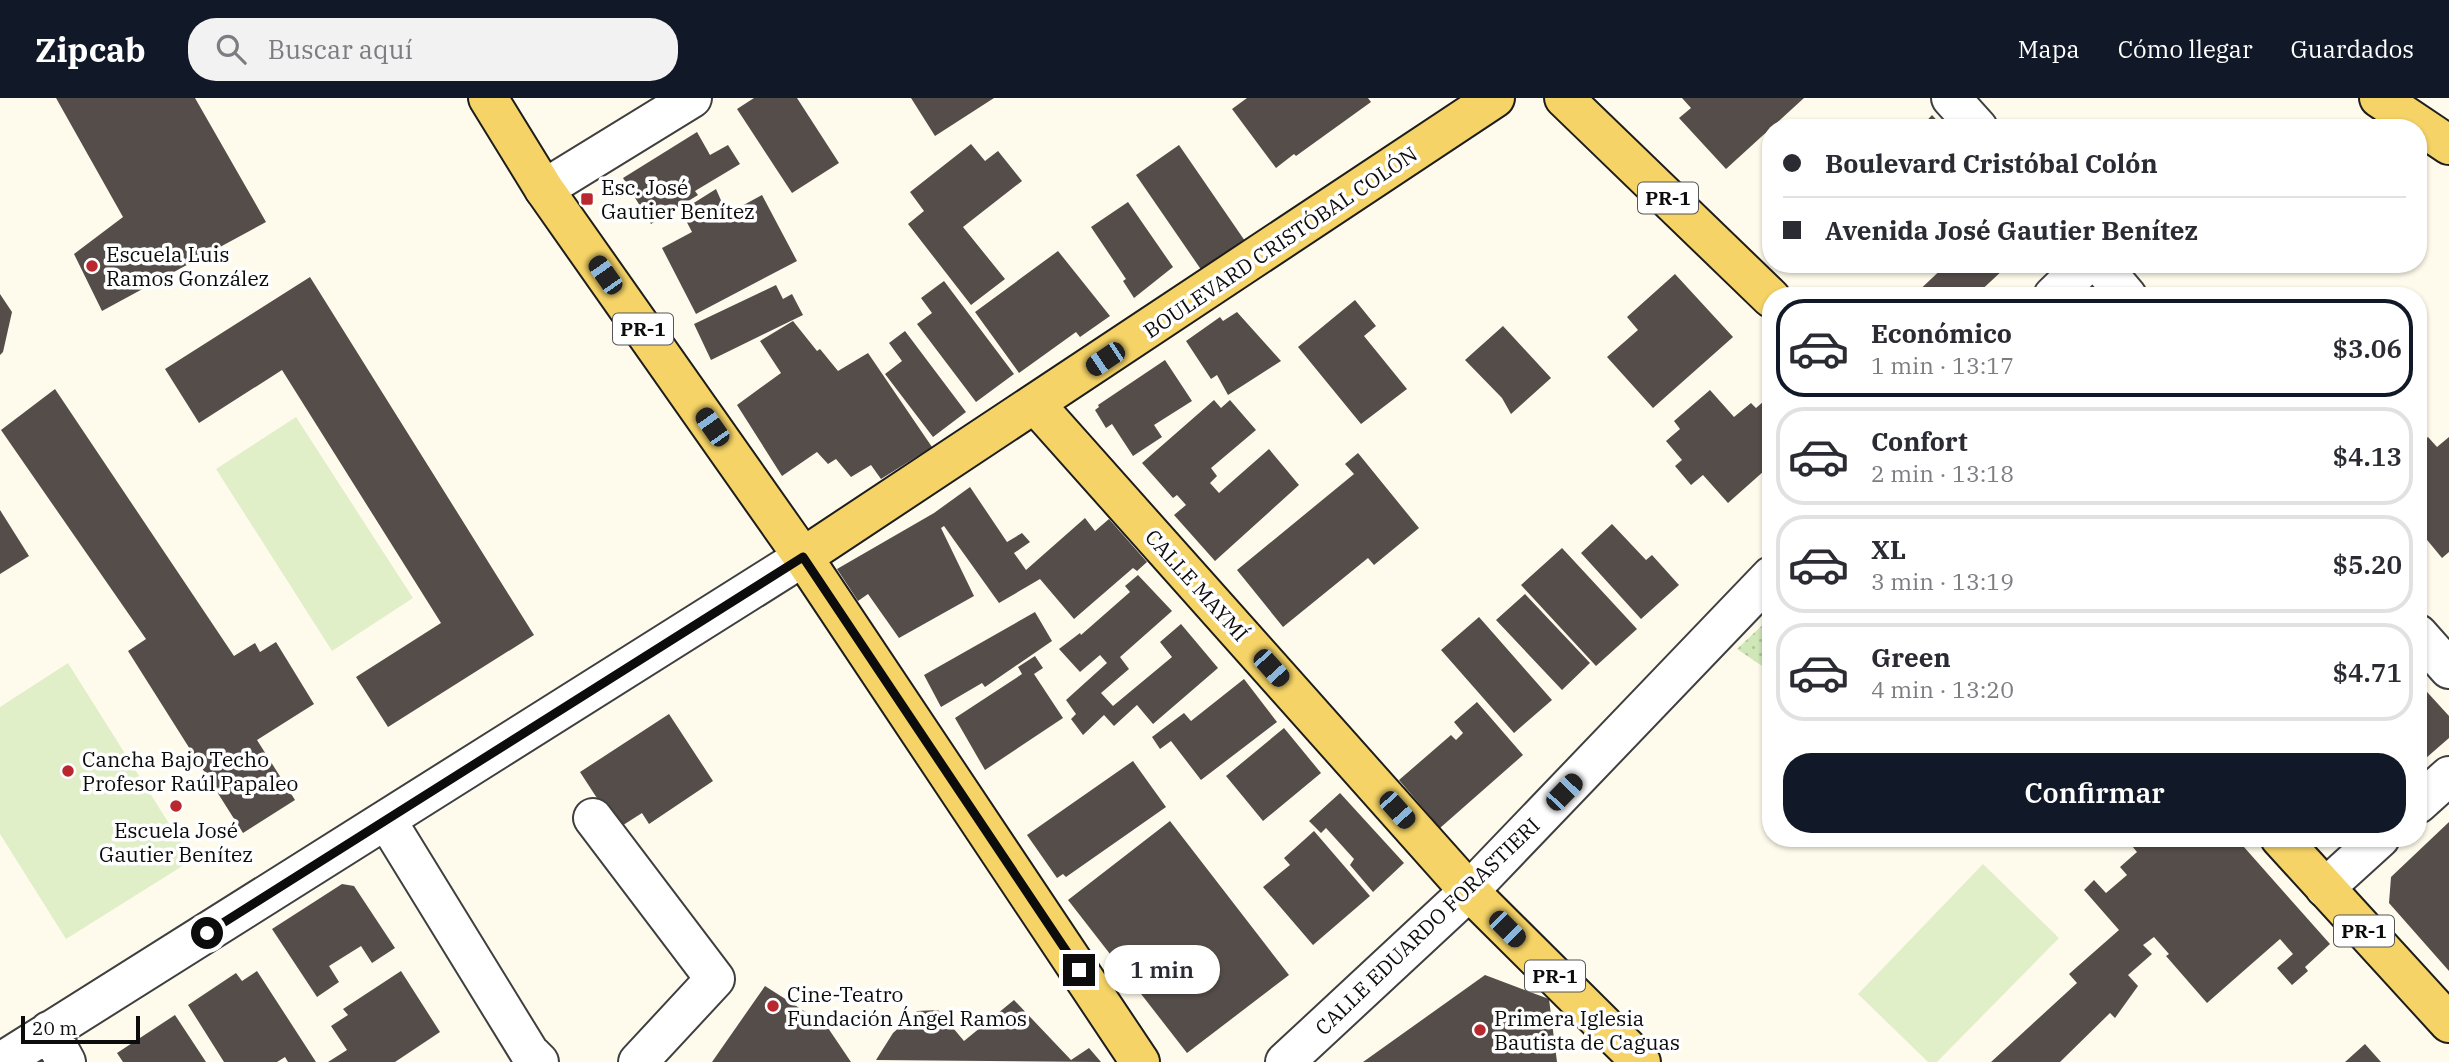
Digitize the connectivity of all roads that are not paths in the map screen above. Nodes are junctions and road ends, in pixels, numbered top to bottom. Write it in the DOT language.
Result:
graph roads {
  1 [pos="488,98"];
  2 [pos="692,98"];
  3 [pos="1495,98"];
  4 [pos="1564,98"];
  5 [pos="1951,98"];
  6 [pos="2379,98"];
  7 [pos="1970,119"];
  8 [pos="2410,119"];
  9 [pos="2427,130"];
  10 [pos="2449,145"];
  11 [pos="544,189"];
  12 [pos="2077,273"];
  13 [pos="2108,273"];
  14 [pos="2062,287"];
  15 [pos="2119,287"];
  16 [pos="1762,289"];
  17 [pos="1036,405"];
  18 [pos="803,557"];
  19 [pos="1762,585"];
  20 [pos="2427,644"];
  21 [pos="2449,669"];
  22 [pos="2449,776"];
  23 [pos="2427,796"];
  24 [pos="593,818"];
  25 [pos="387,821"];
  26 [pos="2288,847"];
  27 [pos="2370,847"];
  28 [pos="2325,888"];
  29 [pos="1469,891"];
  30 [pos="2449,1023"];
  31 [pos="58,1047"];
  32 [pos="1,1062"];
  33 [pos="539,1062"];
  34 [pos="638,1062"];
  35 [pos="1140,1062"];
  36 [pos="1285,1062"];
  37 [pos="1641,1062"];
  1 -- 11 [label="main road, PR-1"];
  2 -- 11 [label="street"];
  3 -- 17 [label="main road, BOULEVARD CRISTÓBAL COLÓN"];
  4 -- 16 [label="main road, PR-1"];
  5 -- 7 [label="street"];
  6 -- 8 [label="main road"];
  9 -- 10 [label="main road"];
  11 -- 18 [label="main road, PR-1"];
  12 -- 14 [label="street"];
  13 -- 15 [label="street"];
  17 -- 18 [label="main road, BOULEVARD CRISTÓBAL COLÓN"];
  17 -- 29 [label="main road, CALLE MAYMÍ / PR-1"];
  18 -- 25 [label="street, BOULEVARD CRISTÓBAL COLÓN"];
  18 -- 35 [label="main road"];
  19 -- 29 [label="street, CALLE EDUARDO FORASTIERI"];
  20 -- 21 [label="street"];
  22 -- 23 [label="street"];
  24 -- 34 [label="street"];
  25 -- 31 [label="street, BOULEVARD CRISTÓBAL COLÓN"];
  25 -- 33 [label="street"];
  26 -- 28 [label="main road, PR-1"];
  27 -- 28 [label="street"];
  28 -- 30 [label="main road, PR-1"];
  29 -- 36 [label="street, CALLE EDUARDO FORASTIERI"];
  29 -- 37 [label="main road, PR-1"];
  31 -- 32 [label="street, BOULEVARD CRISTÓBAL COLÓN"];
}
